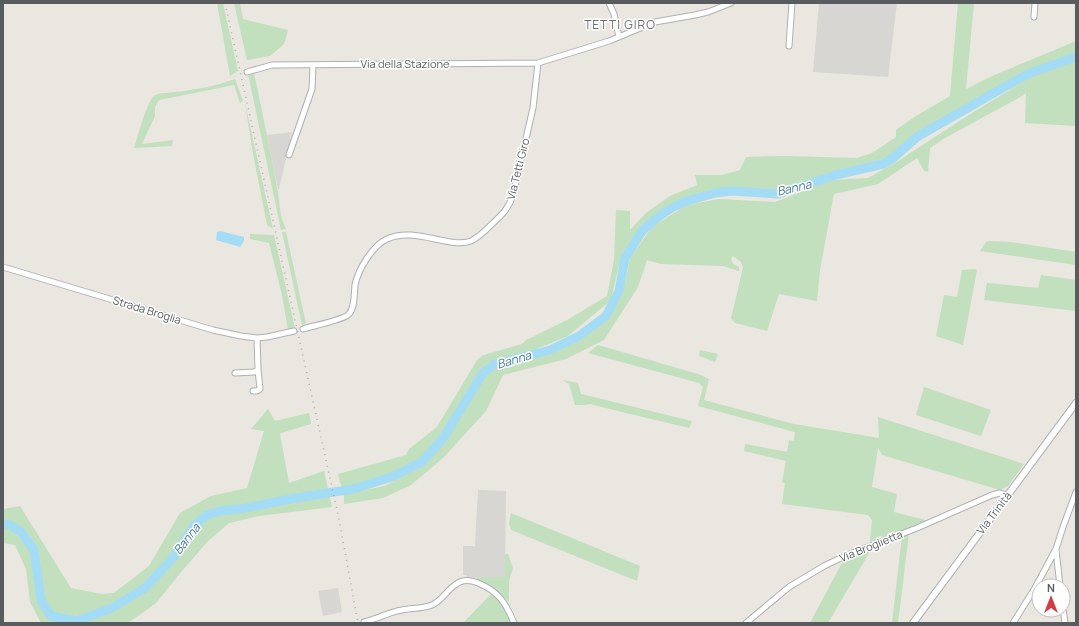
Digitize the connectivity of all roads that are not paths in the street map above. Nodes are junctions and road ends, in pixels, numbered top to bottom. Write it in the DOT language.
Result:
graph roads {
  1 [pos="608,3"];
  2 [pos="731,3"];
  3 [pos="792,3"];
  4 [pos="1035,3"];
  5 [pos="1034,17"];
  6 [pos="619,37"];
  7 [pos="789,46"];
  8 [pos="538,63"];
  9 [pos="313,65"];
  10 [pos="247,72"];
  11 [pos="289,155"];
  12 [pos="3,267"];
  13 [pos="303,329"];
  14 [pos="294,331"];
  15 [pos="257,338"];
  16 [pos="258,370"];
  17 [pos="235,373"];
  18 [pos="253,391"];
  19 [pos="1076,403"];
  20 [pos="1076,492"];
  21 [pos="1007,496"];
  22 [pos="1056,549"];
  23 [pos="1059,578"];
  24 [pos="364,622"];
  25 [pos="514,623"];
  26 [pos="746,623"];
  27 [pos="913,623"];
  28 [pos="1013,623"];
  1 -- 6 [label="street"];
  2 -- 6 [label="street"];
  3 -- 7 [label="street"];
  4 -- 5 [label="street"];
  6 -- 8 [label="street"];
  8 -- 9 [label="street, Via della Stazione"];
  8 -- 13 [label="street, Via Tetti Giro"];
  9 -- 10 [label="street, Via della Stazione"];
  9 -- 11 [label="street"];
  12 -- 15 [label="street, Strada Broglia"];
  14 -- 15 [label="street, Strada Broglia"];
  15 -- 16 [label="street"];
  16 -- 17 [label="street"];
  16 -- 18 [label="street"];
  19 -- 21 [label="street, Via Trinità"];
  20 -- 22 [label="street"];
  21 -- 26 [label="street, Via Broglietta"];
  21 -- 27 [label="street, Via Trinità"];
  22 -- 23 [label="street"];
  22 -- 28 [label="street"];
  24 -- 25 [label="street"];
}
